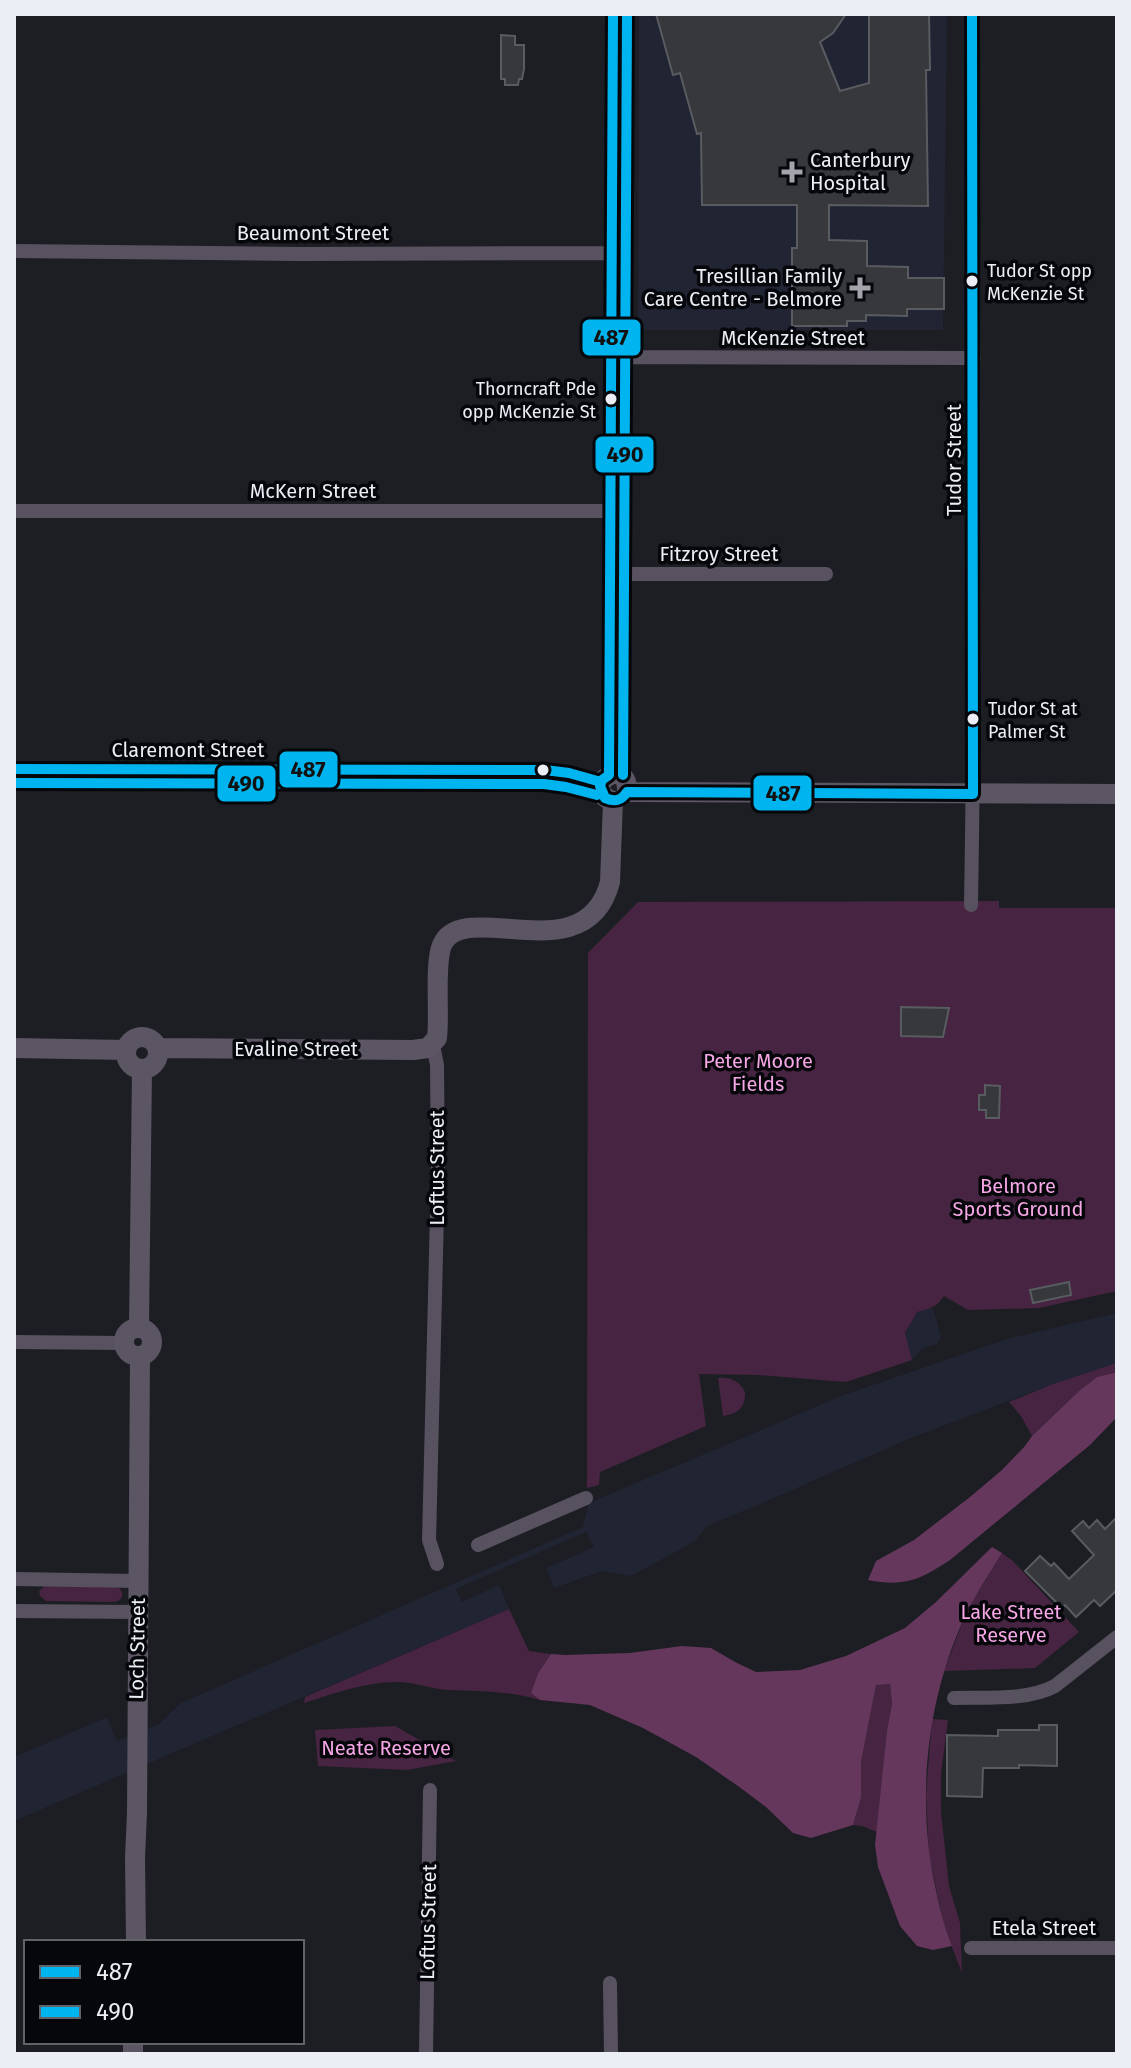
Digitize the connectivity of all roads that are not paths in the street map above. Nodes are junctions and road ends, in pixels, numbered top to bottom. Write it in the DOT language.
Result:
graph roads {
  1 [pos="613,14"];
  2 [pos="972,14"];
  3 [pos="14,251"];
  4 [pos="613,253"];
  5 [pos="613,357"];
  6 [pos="974,358"];
  7 [pos="14,511"];
  8 [pos="612,511"];
  9 [pos="611,574"];
  10 [pos="826,574"];
  11 [pos="14,769"];
  12 [pos="605,778"];
  13 [pos="973,794"];
  14 [pos="1117,794"];
  15 [pos="620,797"];
  16 [pos="971,905"];
  17 [pos="433,1045"];
  18 [pos="14,1048"];
  19 [pos="158,1048"];
  20 [pos="126,1050"];
  21 [pos="142,1069"];
  22 [pos="139,1328"];
  23 [pos="14,1342"];
  24 [pos="123,1343"];
  25 [pos="140,1356"];
  26 [pos="586,1498"];
  27 [pos="478,1545"];
  28 [pos="437,1564"];
  29 [pos="14,1579"];
  30 [pos="138,1581"];
  31 [pos="14,1611"];
  32 [pos="138,1612"];
  33 [pos="1117,1637"];
  34 [pos="954,1698"];
  35 [pos="430,1790"];
  36 [pos="136,1940"];
  37 [pos="971,1948"];
  38 [pos="1117,1948"];
  39 [pos="610,1983"];
  40 [pos="426,2054"];
  41 [pos="611,2054"];
  1 -- 4 [label="street"];
  2 -- 6 [label="street, Tudor Street"];
  3 -- 4 [label="street, Beaumont Street"];
  4 -- 5 [label="street"];
  5 -- 6 [label="street, McKenzie Street"];
  5 -- 8 [label="street"];
  6 -- 13 [label="street, Tudor Street"];
  7 -- 8 [label="street, McKern Street"];
  8 -- 9 [label="street"];
  9 -- 10 [label="street, Fitzroy Street"];
  9 -- 12 [label="street"];
  11 -- 12 [label="street, Claremont Street"];
  12 -- 15 [label="street"];
  13 -- 14 [label="street"];
  13 -- 15 [label="street"];
  13 -- 16 [label="street, Tudor Street"];
  15 -- 17 [label="street, Loftus Street"];
  17 -- 19 [label="street, Evaline Street"];
  17 -- 28 [label="street, Loftus Street"];
  18 -- 20 [label="street"];
  19 -- 20 [label="street"];
  19 -- 21 [label="street"];
  20 -- 21 [label="street"];
  21 -- 22 [label="street"];
  22 -- 24 [label="street"];
  22 -- 25 [label="street"];
  23 -- 24 [label="street"];
  24 -- 25 [label="street"];
  25 -- 30 [label="street, Loch Street"];
  26 -- 27 [label="street"];
  29 -- 30 [label="street"];
  30 -- 32 [label="street, Loch Street"];
  31 -- 32 [label="street"];
  32 -- 36 [label="street, Loch Street"];
  33 -- 34 [label="street"];
  35 -- 40 [label="street, Loftus Street"];
  37 -- 38 [label="street, Etela Street"];
  39 -- 41 [label="street"];
}
